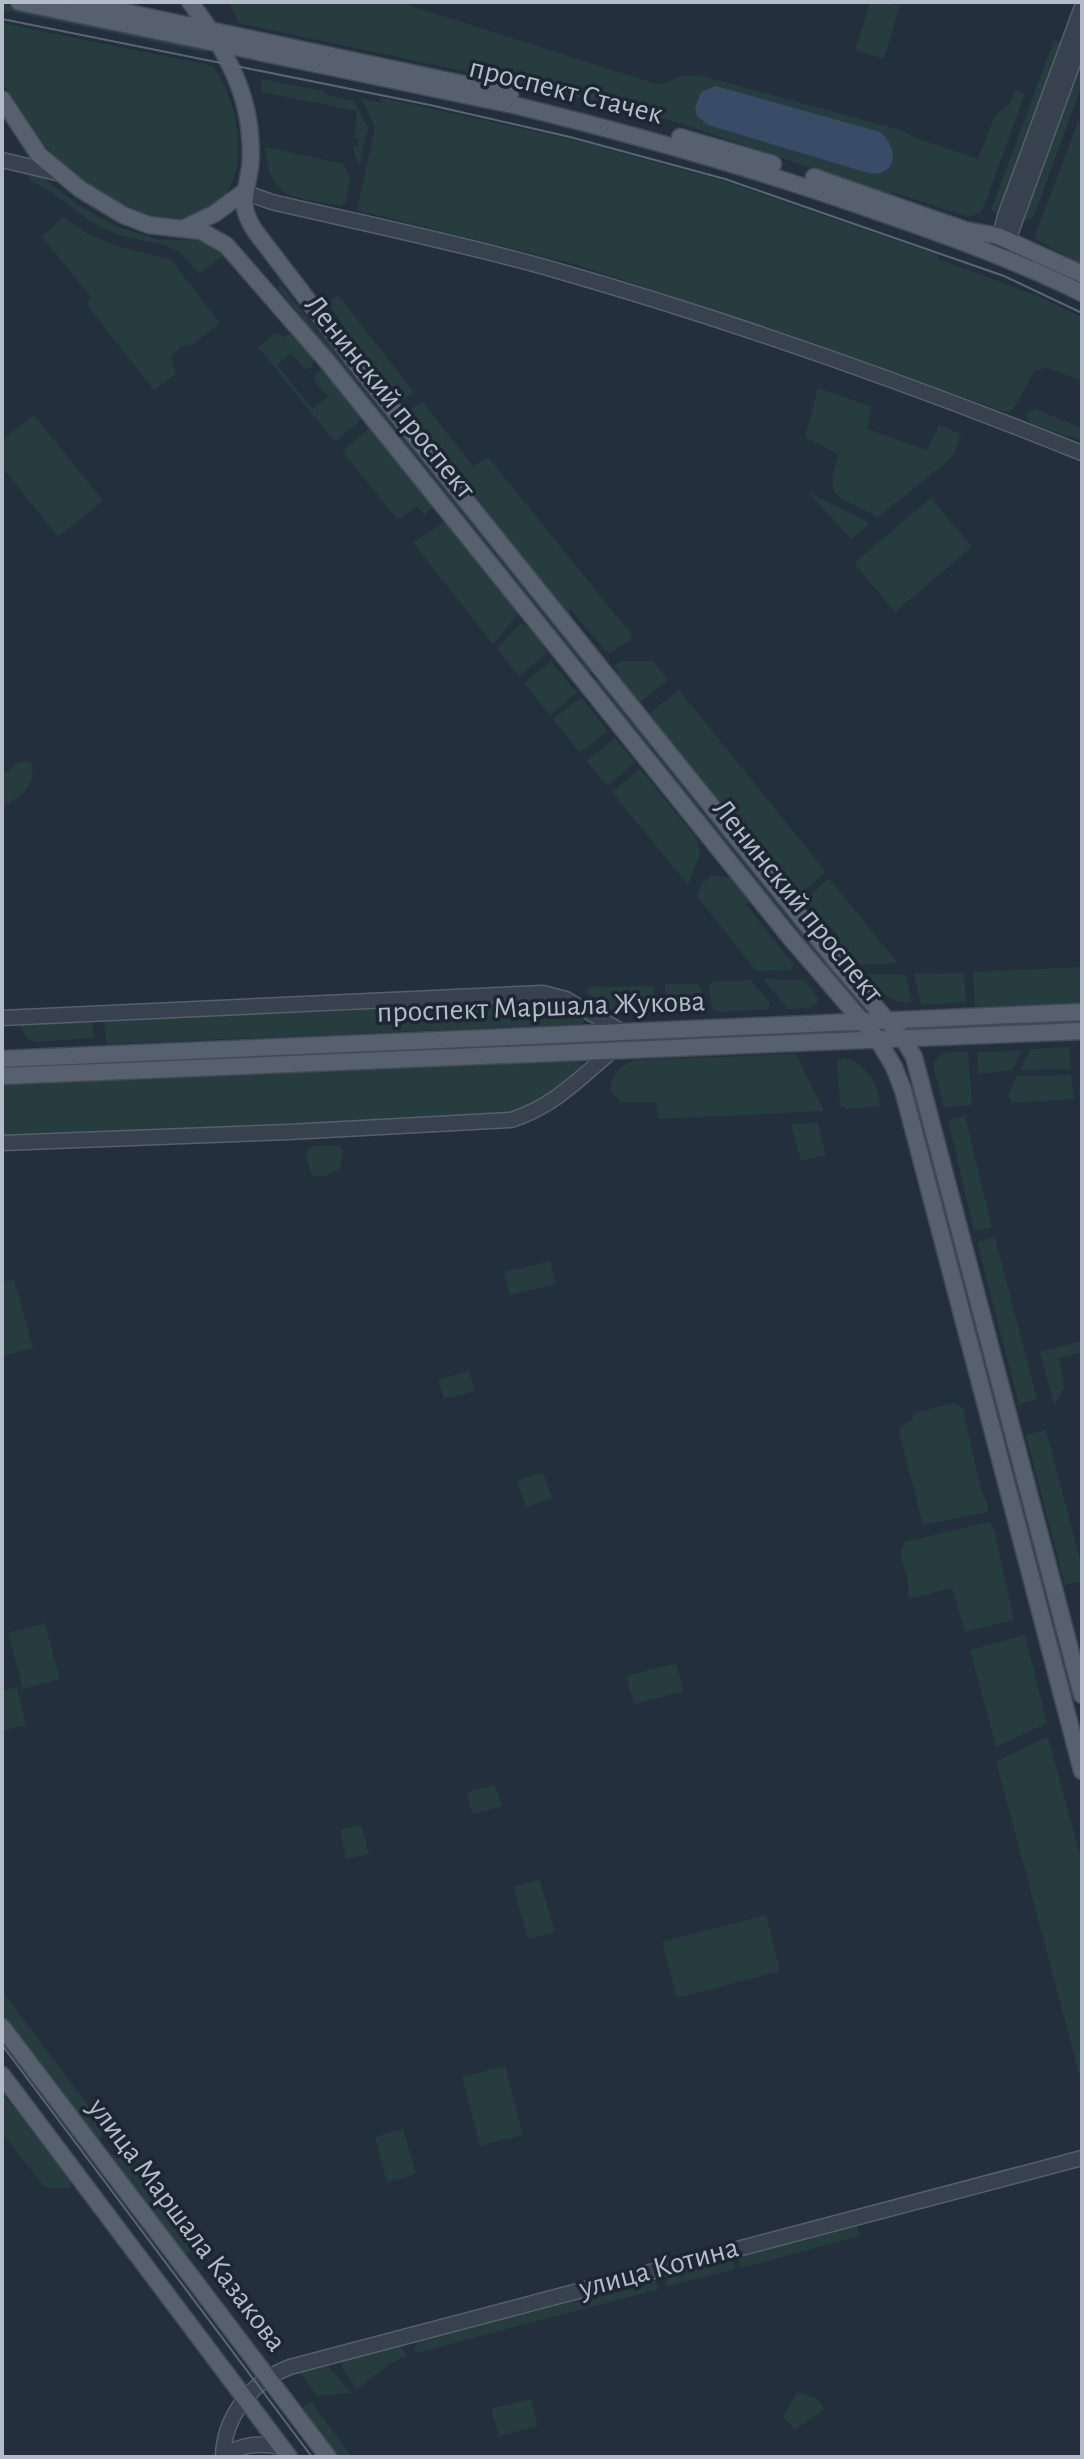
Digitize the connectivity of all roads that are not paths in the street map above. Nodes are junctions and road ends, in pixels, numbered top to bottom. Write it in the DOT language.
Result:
graph roads {
  1 [pos="19,2"];
  2 [pos="78,2"];
  3 [pos="190,2"];
  4 [pos="1082,7"];
  5 [pos="214,37"];
  6 [pos="1082,38"];
  7 [pos="2,99"];
  8 [pos="2,160"];
  9 [pos="57,173"];
  10 [pos="244,192"];
  11 [pos="182,229"];
  12 [pos="1003,238"];
  13 [pos="997,255"];
  14 [pos="1082,274"];
  15 [pos="1082,293"];
  16 [pos="1082,453"];
  17 [pos="1082,1012"];
  18 [pos="2,1018"];
  19 [pos="888,1021"];
  20 [pos="861,1022"];
  21 [pos="621,1031"];
  22 [pos="1082,1031"];
  23 [pos="878,1040"];
  24 [pos="904,1040"];
  25 [pos="613,1050"];
  26 [pos="2,1059"];
  27 [pos="2,1076"];
  28 [pos="2,1143"];
  29 [pos="1082,1695"];
  30 [pos="1082,1771"];
  31 [pos="2,2027"];
  32 [pos="2,2075"];
  33 [pos="1082,2158"];
  34 [pos="268,2378"];
  35 [pos="244,2397"];
  36 [pos="286,2452"];
  37 [pos="224,2457"];
  38 [pos="328,2457"];
  1 -- 5 [label="main road, проспект Стачек"];
  2 -- 5 [label="main road, проспект Стачек"];
  3 -- 5 [label="main road"];
  4 -- 12 [label="street"];
  5 -- 10 [label="main road"];
  5 -- 12 [label="main road, проспект Стачек"];
  5 -- 13 [label="main road, проспект Стачек"];
  6 -- 12 [label="street"];
  7 -- 9 [label="main road, Ленинский проспект"];
  8 -- 9 [label="street"];
  9 -- 11 [label="main road, Ленинский проспект"];
  10 -- 11 [label="main road"];
  10 -- 16 [label="street"];
  10 -- 19 [label="main road, Ленинский проспект"];
  11 -- 20 [label="main road, Ленинский проспект"];
  12 -- 13 [label="street"];
  12 -- 14 [label="main road, проспект Стачек"];
  13 -- 15 [label="main road, проспект Стачек"];
  17 -- 19 [label="main road, проспект Маршала Жукова"];
  18 -- 21 [label="street"];
  19 -- 20 [label="main road, проспект Маршала Жукова"];
  19 -- 24 [label="main road, Ленинский проспект"];
  20 -- 21 [label="main road, проспект Маршала Жукова"];
  20 -- 23 [label="main road, Ленинский проспект"];
  21 -- 26 [label="main road, проспект Маршала Жукова"];
  22 -- 24 [label="main road, проспект Маршала Жукова"];
  23 -- 24 [label="main road, проспект Маршала Жукова"];
  23 -- 25 [label="main road, проспект Маршала Жукова"];
  23 -- 30 [label="main road, Ленинский проспект"];
  24 -- 29 [label="main road, Ленинский проспект"];
  25 -- 27 [label="main road, проспект Маршала Жукова"];
  25 -- 28 [label="street"];
  31 -- 34 [label="main road, улица Маршала Казакова"];
  32 -- 35 [label="main road, улица Маршала Казакова"];
  33 -- 34 [label="street, улица Котина"];
  34 -- 35 [label="street, улица Котина"];
  34 -- 38 [label="main road, улица Маршала Казакова"];
  35 -- 36 [label="main road, улица Маршала Казакова"];
  35 -- 37 [label="street"];
  36 -- 37 [label="street"];
}
